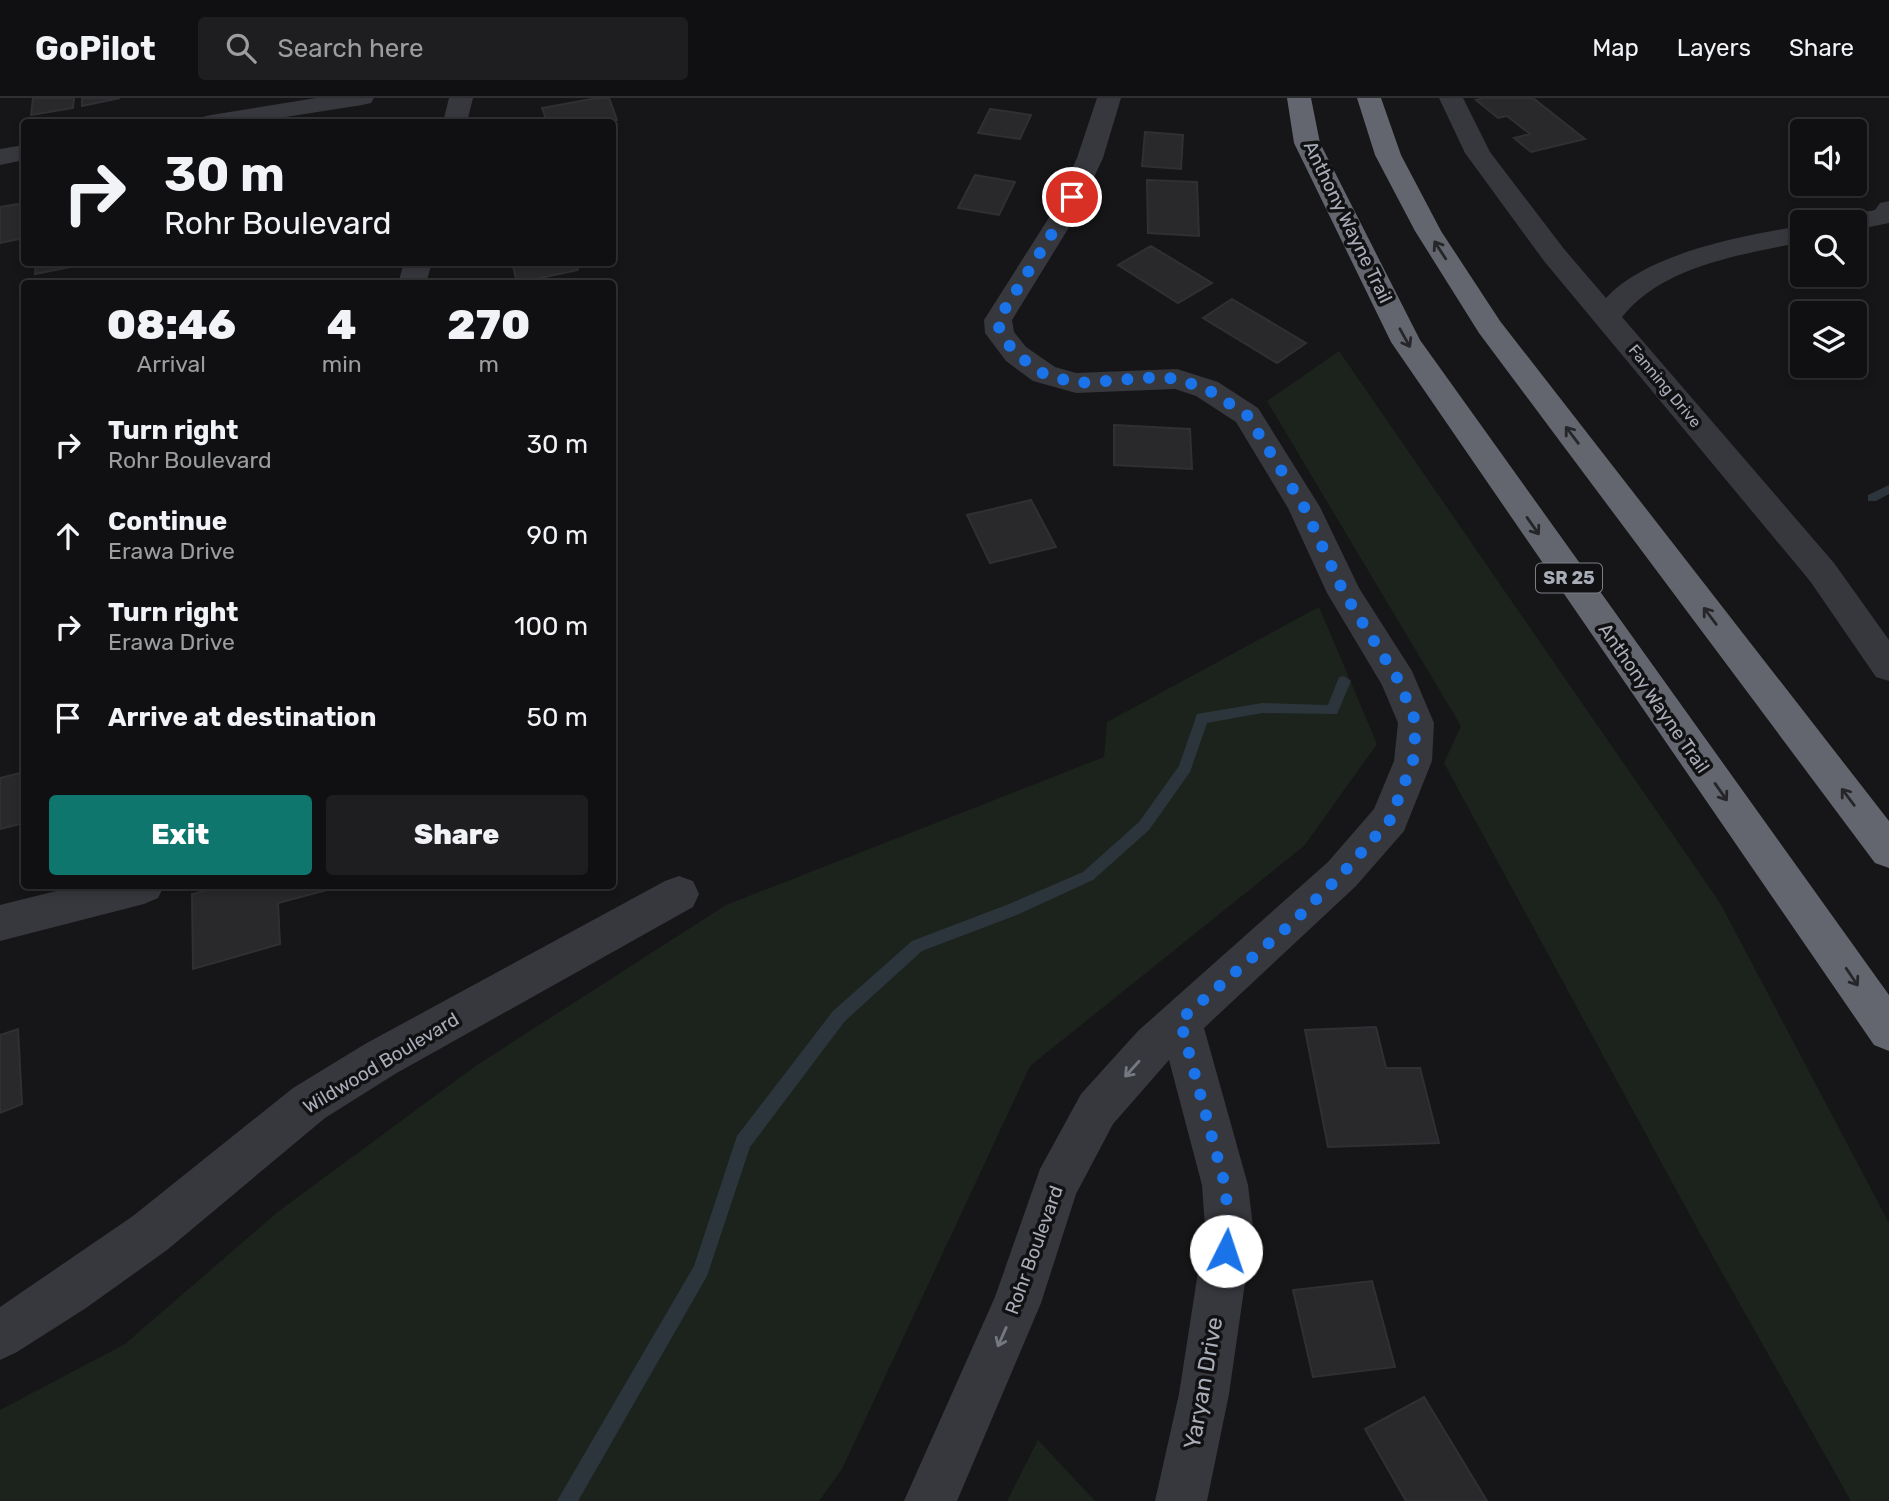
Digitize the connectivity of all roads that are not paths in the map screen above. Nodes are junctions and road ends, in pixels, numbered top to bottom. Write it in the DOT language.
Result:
graph roads {
  1 [pos="362,98"];
  2 [pos="461,98"];
  3 [pos="1109,98"];
  4 [pos="1299,98"];
  5 [pos="1369,98"];
  6 [pos="1451,98"];
  7 [pos="230,119"];
  8 [pos="456,119"];
  9 [pos="21,154"];
  10 [pos="0,157"];
  11 [pos="1889,209"];
  12 [pos="1867,220"];
  13 [pos="1790,237"];
  14 [pos="1606,317"];
  15 [pos="1889,667"];
  16 [pos="1889,851"];
  17 [pos="132,889"];
  18 [pos="679,894"];
  19 [pos="0,923"];
  20 [pos="1180,1020"];
  21 [pos="1889,1031"];
  22 [pos="0,1335"];
  23 [pos="930,1501"];
  24 [pos="1181,1501"];
  1 -- 7 [label="street"];
  2 -- 8 [label="street"];
  3 -- 20 [label="street, Rohr Boulevard"];
  4 -- 21 [label="highway, Anthony Wayne Trail / SR 25, one-way"];
  16 -- 5 [label="highway, one-way"];
  6 -- 14 [label="street, Fanning Drive"];
  9 -- 10 [label="street"];
  11 -- 12 [label="street"];
  13 -- 14 [label="street"];
  14 -- 15 [label="street, Fanning Drive"];
  17 -- 19 [label="street"];
  18 -- 22 [label="street, Wildwood Boulevard"];
  20 -- 23 [label="street, Rohr Boulevard, one-way"];
  20 -- 24 [label="street, Yaryan Drive"];
}
